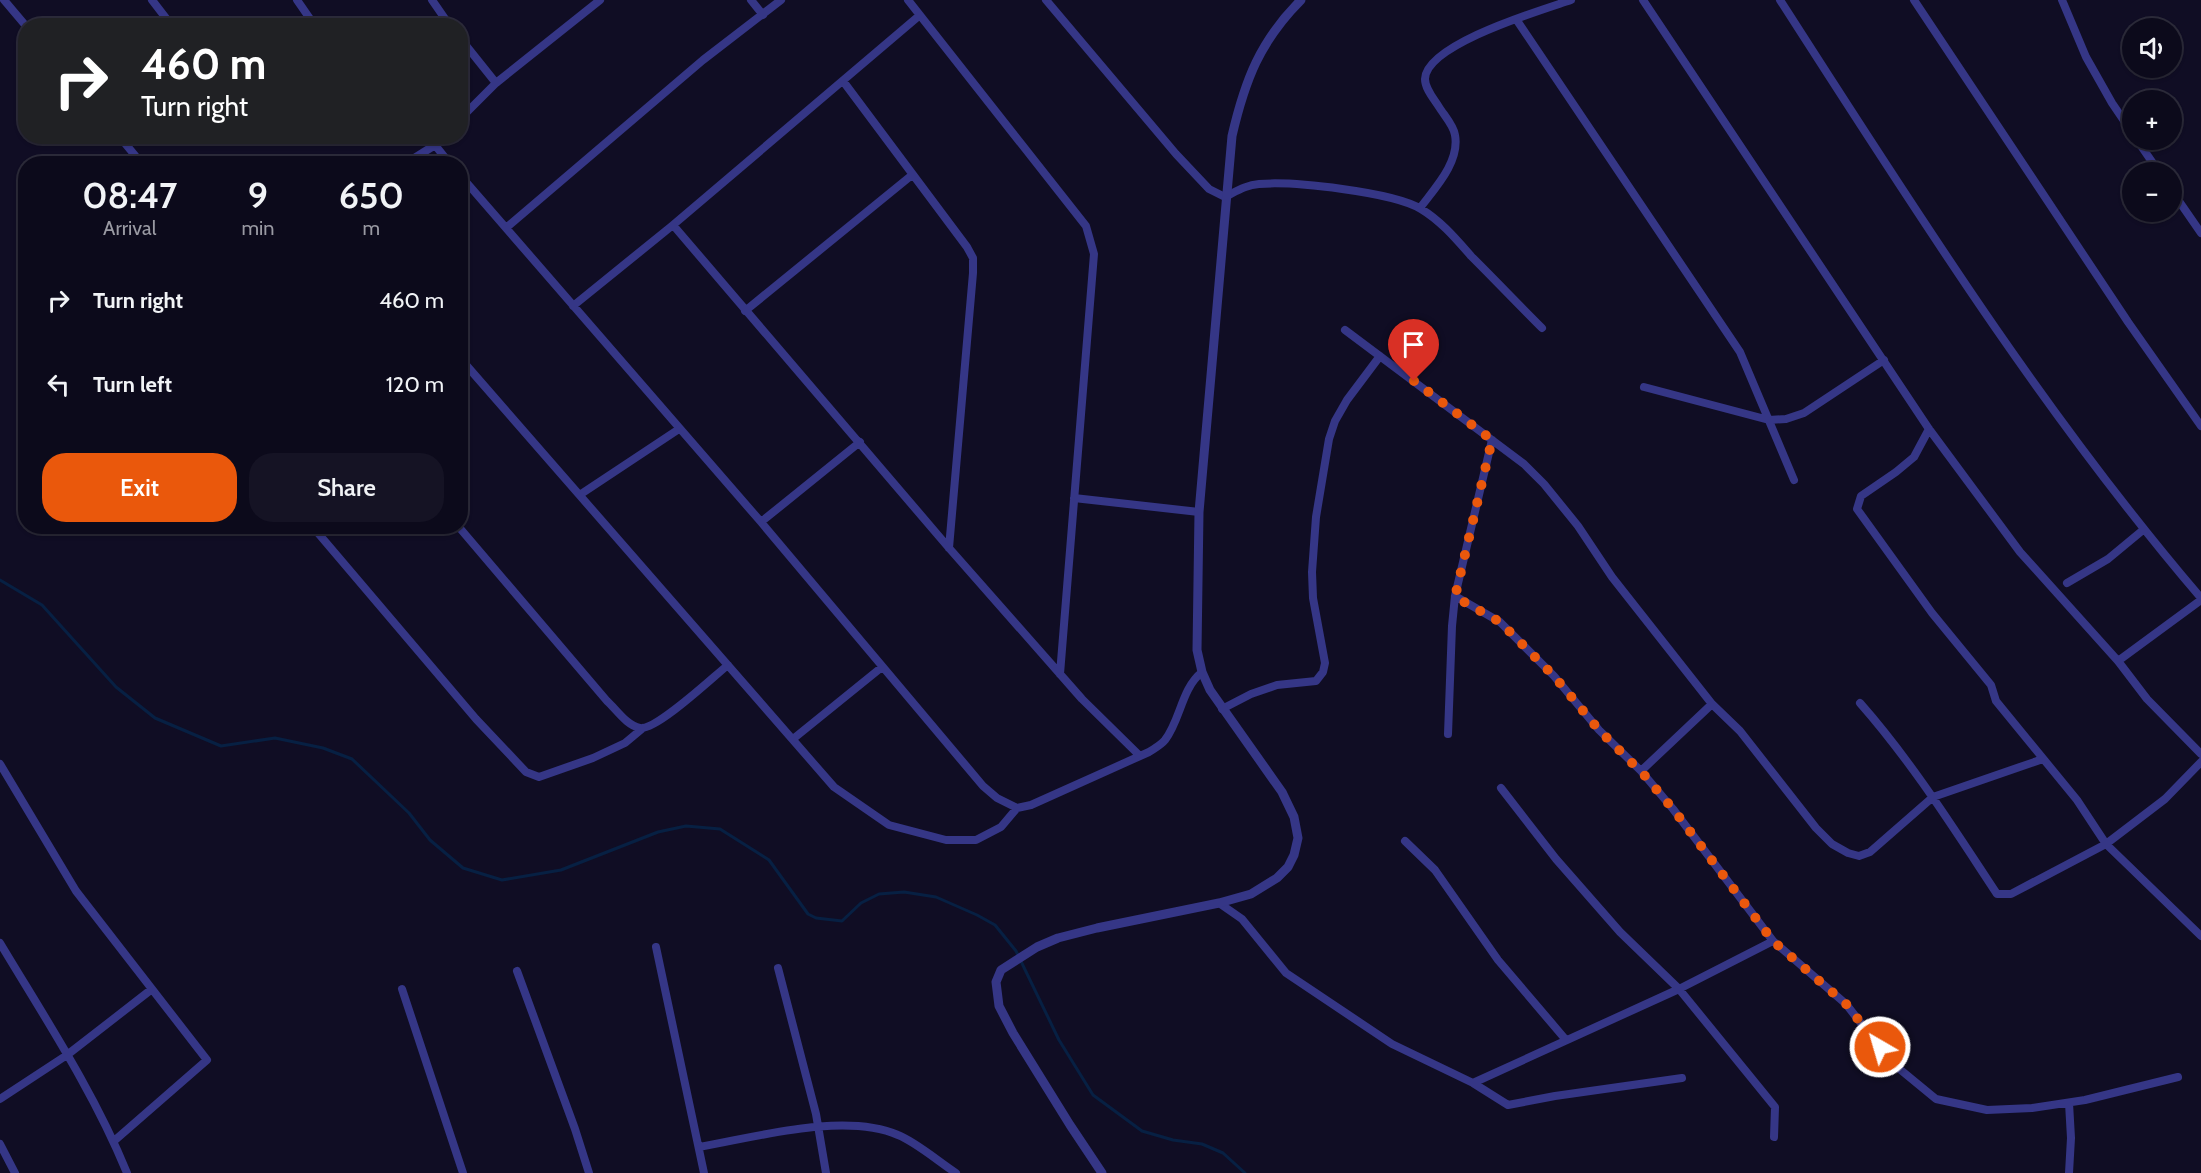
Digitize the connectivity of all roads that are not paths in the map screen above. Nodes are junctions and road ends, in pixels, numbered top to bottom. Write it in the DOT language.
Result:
graph roads {
  1 [pos="4,0"];
  2 [pos="153,0"];
  3 [pos="297,0"];
  4 [pos="432,0"];
  5 [pos="600,0"];
  6 [pos="751,0"];
  7 [pos="781,0"];
  8 [pos="908,0"];
  9 [pos="1046,0"];
  10 [pos="1301,0"];
  11 [pos="1571,0"];
  12 [pos="1643,0"];
  13 [pos="1780,0"];
  14 [pos="1914,0"];
  15 [pos="2062,0"];
  16 [pos="763,15"];
  17 [pos="920,15"];
  18 [pos="19,18"];
  19 [pos="166,18"];
  20 [pos="309,18"];
  21 [pos="444,18"];
  22 [pos="1516,19"];
  23 [pos="468,48"];
  24 [pos="843,81"];
  25 [pos="496,83"];
  26 [pos="468,111"];
  27 [pos="2122,118"];
  28 [pos="125,144"];
  29 [pos="435,145"];
  30 [pos="135,156"];
  31 [pos="418,156"];
  32 [pos="444,156"];
  33 [pos="912,175"];
  34 [pos="468,185"];
  35 [pos="1225,197"];
  36 [pos="2182,205"];
  37 [pos="1420,208"];
  38 [pos="673,225"];
  39 [pos="506,228"];
  40 [pos="2201,233"];
  41 [pos="573,306"];
  42 [pos="745,311"];
  43 [pos="1542,328"];
  44 [pos="1345,330"];
  45 [pos="1380,356"];
  46 [pos="1884,360"];
  47 [pos="468,367"];
  48 [pos="1644,387"];
  49 [pos="1769,420"];
  50 [pos="2201,426"];
  51 [pos="679,429"];
  52 [pos="1929,429"];
  53 [pos="1492,440"];
  54 [pos="860,442"];
  55 [pos="1794,480"];
  56 [pos="581,494"];
  57 [pos="1074,498"];
  58 [pos="1199,512"];
  59 [pos="761,522"];
  60 [pos="2144,530"];
  61 [pos="319,534"];
  62 [pos="465,534"];
  63 [pos="949,548"];
  64 [pos="2067,584"];
  65 [pos="1455,597"];
  66 [pos="2201,599"];
  67 [pos="2118,661"];
  68 [pos="728,665"];
  69 [pos="882,667"];
  70 [pos="1202,672"];
  71 [pos="1060,674"];
  72 [pos="1860,703"];
  73 [pos="1712,704"];
  74 [pos="1222,709"];
  75 [pos="643,728"];
  76 [pos="1448,734"];
  77 [pos="794,738"];
  78 [pos="2201,754"];
  79 [pos="1140,756"];
  80 [pos="2043,759"];
  81 [pos="2201,762"];
  82 [pos="0,764"];
  83 [pos="1641,771"];
  84 [pos="1501,788"];
  85 [pos="1933,797"];
  86 [pos="1017,808"];
  87 [pos="1405,841"];
  88 [pos="2106,844"];
  89 [pos="1219,903"];
  90 [pos="2201,936"];
  91 [pos="1773,941"];
  92 [pos="0,943"];
  93 [pos="656,947"];
  94 [pos="778,968"];
  95 [pos="517,971"];
  96 [pos="152,989"];
  97 [pos="402,989"];
  98 [pos="1678,989"];
  99 [pos="1566,1040"];
  100 [pos="67,1055"];
  101 [pos="2178,1077"];
  102 [pos="1682,1078"];
  103 [pos="1473,1083"];
  104 [pos="0,1099"];
  105 [pos="2069,1103"];
  106 [pos="818,1126"];
  107 [pos="1774,1137"];
  108 [pos="114,1141"];
  109 [pos="0,1144"];
  110 [pos="699,1147"];
  111 [pos="15,1173"];
  112 [pos="127,1173"];
  113 [pos="463,1173"];
  114 [pos="589,1173"];
  115 [pos="705,1173"];
  116 [pos="826,1173"];
  117 [pos="956,1173"];
  118 [pos="1102,1173"];
  119 [pos="2070,1173"];
  1 -- 18 [label="street"];
  2 -- 19 [label="street"];
  3 -- 20 [label="street"];
  4 -- 21 [label="street"];
  5 -- 25 [label="street"];
  6 -- 16 [label="street"];
  7 -- 16 [label="street"];
  8 -- 17 [label="street"];
  9 -- 35 [label="street"];
  10 -- 35 [label="street"];
  11 -- 22 [label="street"];
  12 -- 46 [label="street"];
  13 -- 60 [label="street"];
  14 -- 50 [label="street"];
  15 -- 27 [label="street"];
  16 -- 39 [label="street"];
  17 -- 24 [label="street"];
  17 -- 57 [label="street"];
  22 -- 37 [label="street"];
  22 -- 49 [label="street"];
  23 -- 25 [label="street"];
  24 -- 33 [label="street"];
  24 -- 38 [label="street"];
  25 -- 26 [label="street"];
  28 -- 30 [label="street"];
  29 -- 31 [label="street"];
  29 -- 32 [label="street"];
  33 -- 42 [label="street"];
  33 -- 63 [label="street"];
  34 -- 39 [label="street"];
  35 -- 37 [label="street"];
  35 -- 58 [label="street"];
  36 -- 40 [label="street"];
  37 -- 43 [label="street"];
  38 -- 41 [label="street"];
  38 -- 42 [label="street"];
  39 -- 41 [label="street"];
  41 -- 51 [label="street"];
  42 -- 54 [label="street"];
  44 -- 45 [label="street"];
  45 -- 53 [label="street"];
  45 -- 74 [label="street"];
  46 -- 49 [label="street"];
  46 -- 52 [label="street"];
  47 -- 56 [label="street"];
  48 -- 49 [label="street"];
  49 -- 55 [label="street"];
  51 -- 56 [label="street"];
  51 -- 59 [label="street"];
  52 -- 67 [label="street"];
  52 -- 80 [label="street"];
  53 -- 65 [label="street"];
  53 -- 73 [label="street"];
  54 -- 59 [label="street"];
  54 -- 63 [label="street"];
  56 -- 68 [label="street"];
  57 -- 58 [label="street"];
  57 -- 71 [label="street"];
  58 -- 70 [label="street"];
  59 -- 69 [label="street"];
  60 -- 64 [label="street"];
  60 -- 66 [label="street"];
  61 -- 75 [label="street"];
  62 -- 75 [label="street"];
  63 -- 71 [label="street"];
  65 -- 76 [label="street"];
  65 -- 83 [label="street"];
  66 -- 67 [label="street"];
  67 -- 78 [label="street"];
  68 -- 75 [label="street"];
  68 -- 77 [label="street"];
  69 -- 77 [label="street"];
  69 -- 86 [label="street"];
  70 -- 74 [label="street"];
  70 -- 79 [label="street"];
  71 -- 79 [label="street"];
  72 -- 85 [label="street"];
  73 -- 83 [label="street"];
  73 -- 85 [label="street"];
  74 -- 89 [label="street"];
  77 -- 86 [label="street"];
  79 -- 86 [label="street"];
  80 -- 85 [label="street"];
  80 -- 88 [label="street"];
  81 -- 88 [label="street"];
  82 -- 96 [label="street"];
  83 -- 91 [label="street"];
  84 -- 98 [label="street"];
  85 -- 88 [label="street"];
  87 -- 99 [label="street"];
  88 -- 90 [label="street"];
  89 -- 103 [label="street"];
  89 -- 118 [label="street"];
  91 -- 98 [label="street"];
  91 -- 105 [label="street"];
  92 -- 100 [label="street"];
  93 -- 110 [label="street"];
  94 -- 106 [label="street"];
  95 -- 114 [label="street"];
  96 -- 100 [label="street"];
  96 -- 108 [label="street"];
  97 -- 113 [label="street"];
  98 -- 99 [label="street"];
  98 -- 107 [label="street"];
  99 -- 103 [label="street"];
  100 -- 104 [label="street"];
  100 -- 108 [label="street"];
  101 -- 105 [label="street"];
  102 -- 103 [label="street"];
  105 -- 119 [label="street"];
  106 -- 110 [label="street"];
  106 -- 116 [label="street"];
  106 -- 117 [label="street"];
  108 -- 112 [label="street"];
  109 -- 111 [label="street"];
  110 -- 115 [label="street"];
}
